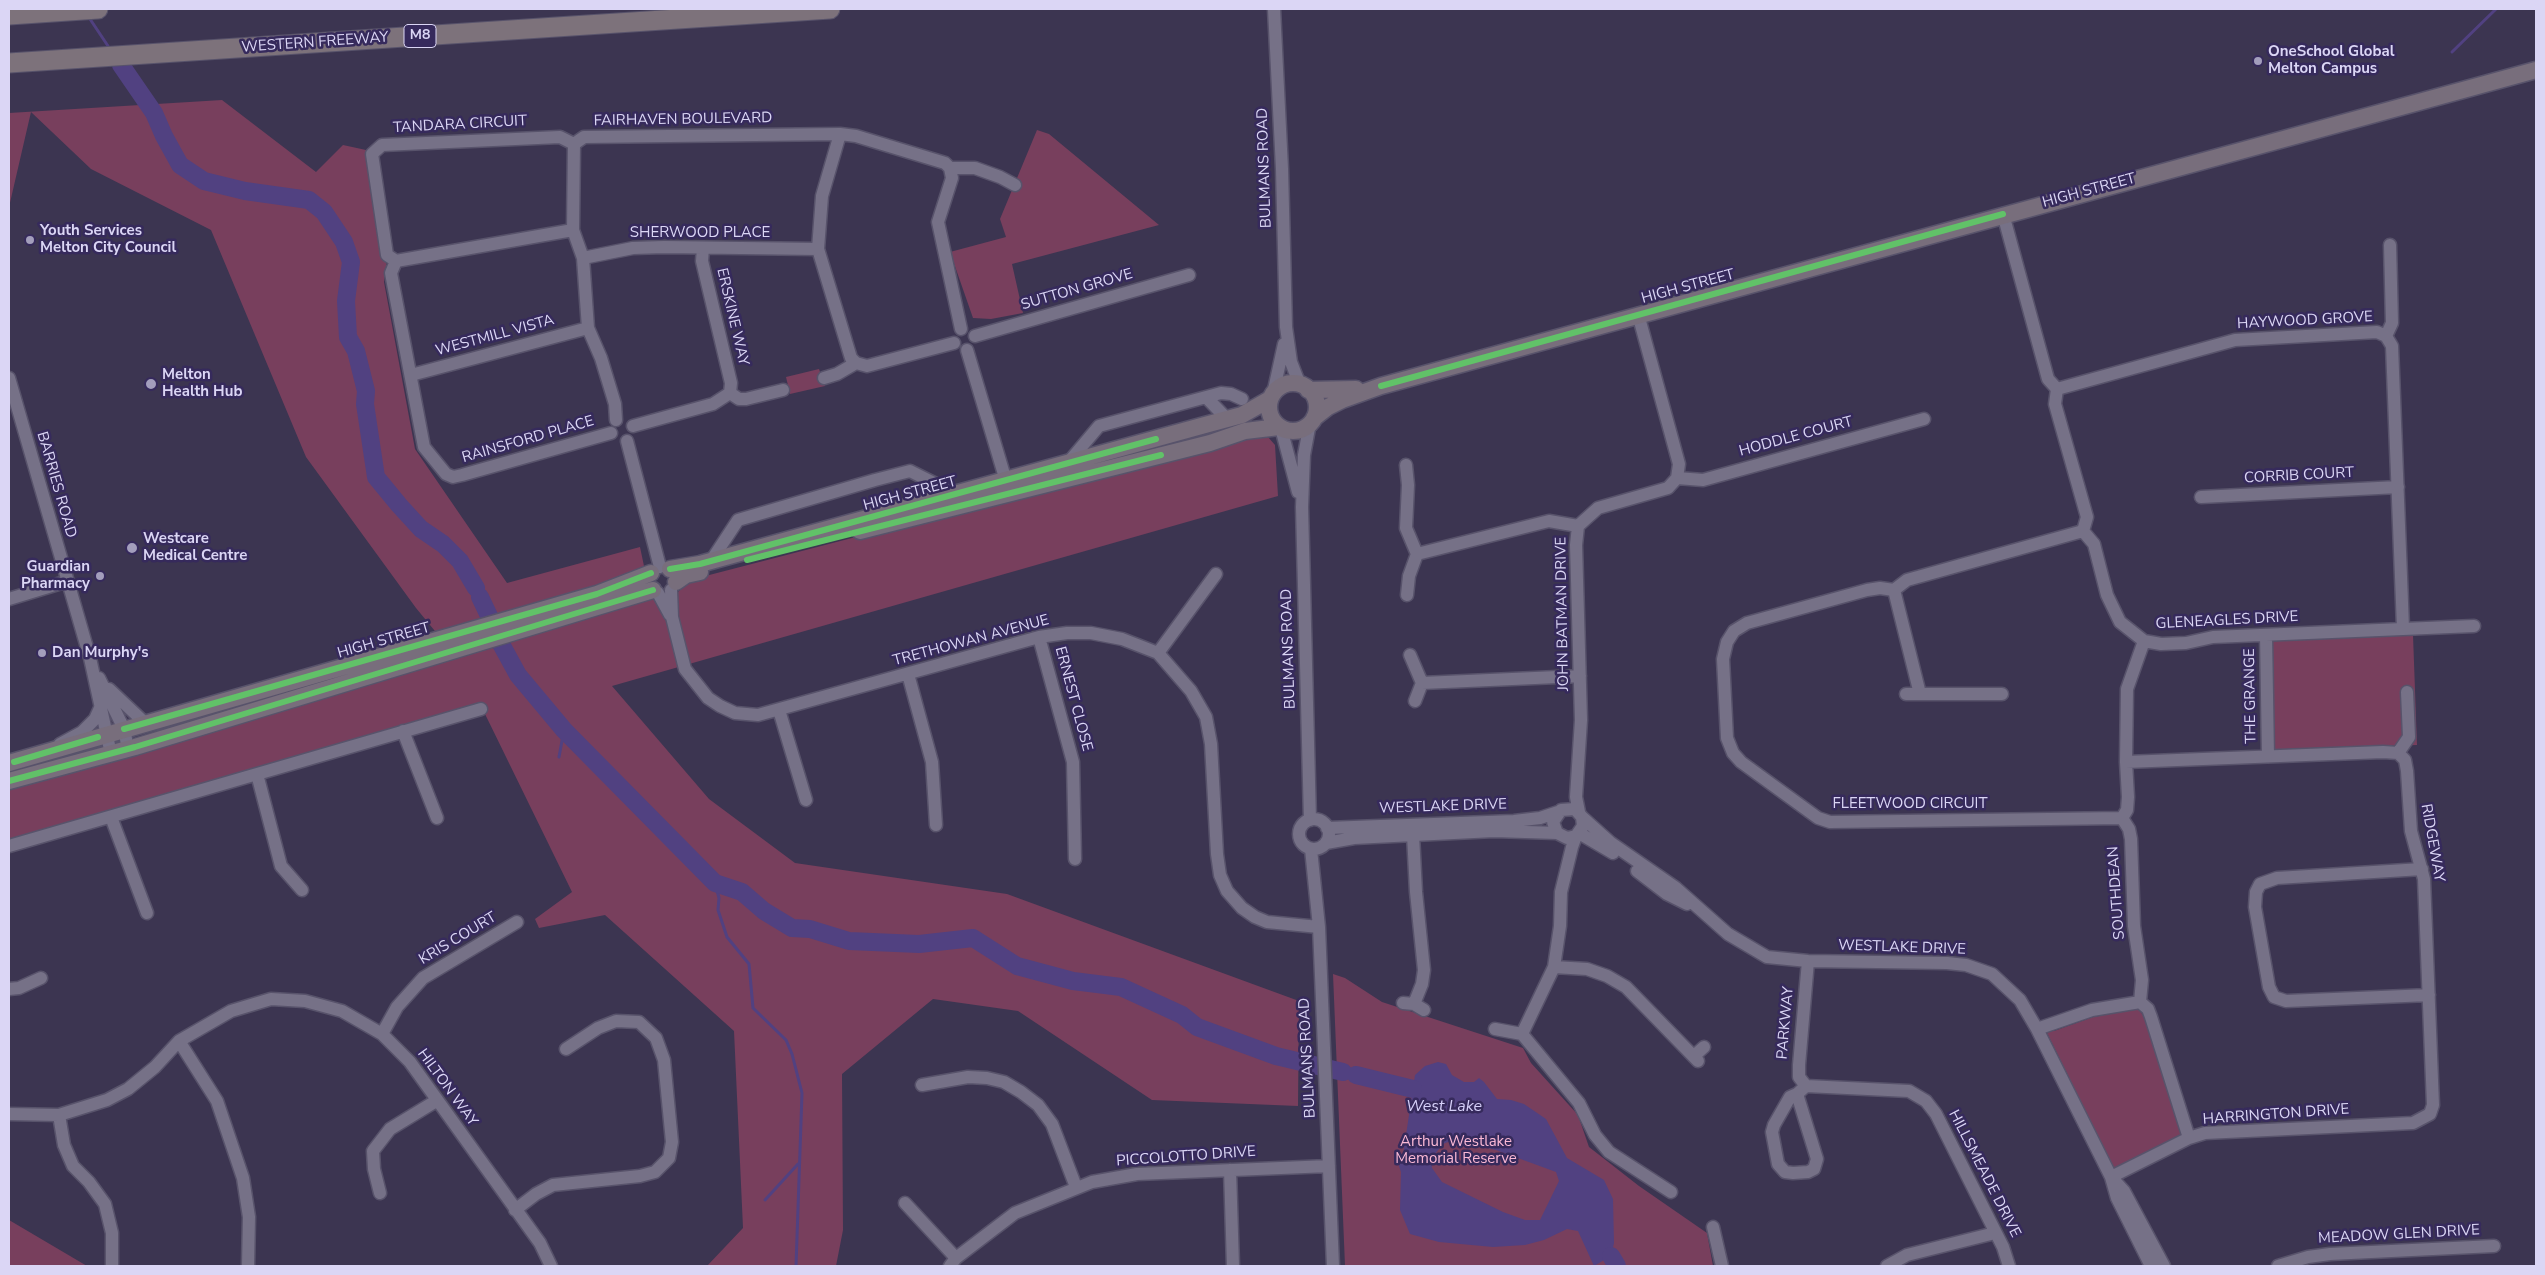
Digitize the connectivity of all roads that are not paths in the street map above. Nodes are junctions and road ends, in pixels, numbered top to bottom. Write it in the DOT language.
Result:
graph roads {
  1 [pos="98,9"];
  2 [pos="830,9"];
  3 [pos="1274,9"];
  4 [pos="9,15"];
  5 [pos="9,63"];
  6 [pos="2536,70"];
  7 [pos="840,134"];
  8 [pos="574,144"];
  9 [pos="950,168"];
  10 [pos="1015,185"];
  11 [pos="2002,214"];
  12 [pos="573,230"];
  13 [pos="2390,245"];
  14 [pos="703,248"];
  15 [pos="818,249"];
  16 [pos="583,258"];
  17 [pos="396,261"];
  18 [pos="1188,275"];
  19 [pos="1638,314"];
  20 [pos="1286,327"];
  21 [pos="588,328"];
  22 [pos="960,329"];
  23 [pos="975,336"];
  24 [pos="2386,336"];
  25 [pos="954,343"];
  26 [pos="967,350"];
  27 [pos="856,363"];
  28 [pos="411,375"];
  29 [pos="9,378"];
  30 [pos="824,378"];
  31 [pos="1381,386"];
  32 [pos="1307,389"];
  33 [pos="2057,389"];
  34 [pos="783,390"];
  35 [pos="730,393"];
  36 [pos="1206,396"];
  37 [pos="1272,397"];
  38 [pos="1242,399"];
  39 [pos="1227,419"];
  40 [pos="1924,419"];
  41 [pos="616,420"];
  42 [pos="1312,421"];
  43 [pos="633,426"];
  44 [pos="1280,427"];
  45 [pos="611,433"];
  46 [pos="627,442"];
  47 [pos="1067,464"];
  48 [pos="1406,465"];
  49 [pos="1677,478"];
  50 [pos="1006,481"];
  51 [pos="2398,487"];
  52 [pos="956,494"];
  53 [pos="2201,497"];
  54 [pos="1302,507"];
  55 [pos="1578,526"];
  56 [pos="2084,531"];
  57 [pos="1417,554"];
  58 [pos="711,561"];
  59 [pos="1216,574"];
  60 [pos="663,580"];
  61 [pos="68,581"];
  62 [pos="1894,590"];
  63 [pos="1407,595"];
  64 [pos="9,599"];
  65 [pos="2474,626"];
  66 [pos="2403,628"];
  67 [pos="2266,635"];
  68 [pos="1039,637"];
  69 [pos="2144,641"];
  70 [pos="1158,653"];
  71 [pos="1410,655"];
  72 [pos="90,658"];
  73 [pos="908,674"];
  74 [pos="1580,676"];
  75 [pos="99,678"];
  76 [pos="1422,683"];
  77 [pos="2407,692"];
  78 [pos="1906,694"];
  79 [pos="1920,694"];
  80 [pos="2002,694"];
  81 [pos="1415,701"];
  82 [pos="100,708"];
  83 [pos="481,709"];
  84 [pos="779,710"];
  85 [pos="145,723"];
  86 [pos="124,729"];
  87 [pos="403,732"];
  88 [pos="106,734"];
  89 [pos="128,749"];
  90 [pos="48,752"];
  91 [pos="2398,753"];
  92 [pos="111,754"];
  93 [pos="2268,756"];
  94 [pos="2126,762"];
  95 [pos="9,763"];
  96 [pos="257,774"];
  97 [pos="1577,775"];
  98 [pos="9,781"];
  99 [pos="806,800"];
  100 [pos="1559,811"];
  101 [pos="1581,814"];
  102 [pos="111,817"];
  103 [pos="437,818"];
  104 [pos="2122,818"];
  105 [pos="1310,820"];
  106 [pos="936,825"];
  107 [pos="1327,828"];
  108 [pos="1558,834"];
  109 [pos="1577,834"];
  110 [pos="1413,835"];
  111 [pos="1326,843"];
  112 [pos="9,846"];
  113 [pos="1311,849"];
  114 [pos="1076,859"];
  115 [pos="2422,869"];
  116 [pos="1565,877"];
  117 [pos="302,890"];
  118 [pos="147,913"];
  119 [pos="1707,914"];
  120 [pos="517,922"];
  121 [pos="1319,927"];
  122 [pos="1808,961"];
  123 [pos="1554,967"];
  124 [pos="41,978"];
  125 [pos="9,989"];
  126 [pos="2429,995"];
  127 [pos="2140,1002"];
  128 [pos="1413,1005"];
  129 [pos="1495,1029"];
  130 [pos="2037,1029"];
  131 [pos="382,1034"];
  132 [pos="1522,1034"];
  133 [pos="180,1041"];
  134 [pos="1704,1047"];
  135 [pos="566,1049"];
  136 [pos="922,1085"];
  137 [pos="1801,1090"];
  138 [pos="436,1101"];
  139 [pos="9,1114"];
  140 [pos="59,1115"];
  141 [pos="2422,1120"];
  142 [pos="2189,1138"];
  143 [pos="1329,1166"];
  144 [pos="1230,1170"];
  145 [pos="2111,1177"];
  146 [pos="1076,1187"];
  147 [pos="1671,1192"];
  148 [pos="380,1193"];
  149 [pos="905,1203"];
  150 [pos="515,1210"];
  151 [pos="1713,1227"];
  152 [pos="1995,1233"];
  153 [pos="2494,1246"];
  154 [pos="953,1262"];
  155 [pos="112,1266"];
  156 [pos="248,1266"];
  157 [pos="551,1266"];
  158 [pos="1234,1266"];
  159 [pos="1333,1266"];
  160 [pos="1722,1266"];
  161 [pos="1887,1266"];
  162 [pos="2009,1266"];
  163 [pos="2151,1266"];
  164 [pos="2164,1266"];
  165 [pos="2278,1266"];
  1 -- 4 [label="highway"];
  2 -- 5 [label="highway, WESTERN FREEWAY / M8"];
  3 -- 20 [label="street, BULMANS ROAD"];
  6 -- 11 [label="main road, HIGH STREET"];
  7 -- 8 [label="street, FAIRHAVEN BOULEVARD"];
  7 -- 9 [label="street, FAIRHAVEN BOULEVARD"];
  7 -- 15 [label="street"];
  8 -- 12 [label="street"];
  8 -- 17 [label="street, TANDARA CIRCUIT"];
  9 -- 10 [label="street, FAIRHAVEN BOULEVARD"];
  9 -- 22 [label="street"];
  11 -- 19 [label="main road, HIGH STREET"];
  11 -- 33 [label="street, GLENEAGLES DRIVE"];
  12 -- 16 [label="street"];
  12 -- 17 [label="street"];
  13 -- 24 [label="street"];
  14 -- 15 [label="street, SHERWOOD PLACE"];
  14 -- 16 [label="street, SHERWOOD PLACE"];
  14 -- 35 [label="street, ERSKINE WAY"];
  15 -- 27 [label="street"];
  16 -- 21 [label="street"];
  17 -- 28 [label="street"];
  18 -- 23 [label="street, SUTTON GROVE"];
  19 -- 31 [label="main road, HIGH STREET"];
  19 -- 49 [label="street"];
  20 -- 32 [label="street, BULMANS ROAD"];
  20 -- 37 [label="street, BULMANS ROAD"];
  21 -- 28 [label="street, WESTMILL VISTA"];
  21 -- 41 [label="street"];
  22 -- 23 [label="street"];
  22 -- 25 [label="street"];
  23 -- 26 [label="street"];
  24 -- 33 [label="street, HAYWOOD GROVE"];
  24 -- 51 [label="street, HAYWOOD GROVE"];
  25 -- 26 [label="street"];
  25 -- 27 [label="street"];
  26 -- 50 [label="street"];
  27 -- 30 [label="street"];
  28 -- 45 [label="street, RAINSFORD PLACE"];
  29 -- 61 [label="street, BARRIES ROAD"];
  31 -- 32 [label="main road, HIGH STREET"];
  31 -- 42 [label="main road, HIGH STREET"];
  32 -- 37 [label="main road"];
  32 -- 42 [label="main road"];
  33 -- 56 [label="street, GLENEAGLES DRIVE"];
  34 -- 35 [label="street"];
  35 -- 43 [label="street"];
  36 -- 38 [label="street"];
  36 -- 39 [label="street"];
  36 -- 47 [label="street"];
  37 -- 39 [label="main road, HIGH STREET"];
  37 -- 44 [label="main road"];
  39 -- 47 [label="main road, HIGH STREET"];
  40 -- 49 [label="street, HODDLE COURT"];
  41 -- 43 [label="street"];
  41 -- 45 [label="street"];
  42 -- 44 [label="main road"];
  42 -- 54 [label="street, BULMANS ROAD"];
  43 -- 46 [label="street"];
  44 -- 54 [label="street, BULMANS ROAD"];
  44 -- 60 [label="main road, HIGH STREET"];
  45 -- 46 [label="street"];
  46 -- 60 [label="street"];
  47 -- 50 [label="main road, HIGH STREET"];
  48 -- 57 [label="street"];
  49 -- 55 [label="street, JOHN BATMAN DRIVE"];
  50 -- 52 [label="main road, HIGH STREET"];
  51 -- 53 [label="street, CORRIB COURT"];
  51 -- 66 [label="street, HAYWOOD GROVE"];
  52 -- 58 [label="main road, HIGH STREET"];
  52 -- 58 [label="street"];
  54 -- 105 [label="street, BULMANS ROAD"];
  55 -- 57 [label="street"];
  55 -- 74 [label="street, JOHN BATMAN DRIVE"];
  56 -- 62 [label="street"];
  56 -- 69 [label="street, GLENEAGLES DRIVE"];
  57 -- 63 [label="street"];
  58 -- 60 [label="main road, HIGH STREET"];
  59 -- 70 [label="street"];
  60 -- 84 [label="street, TRETHOWAN AVENUE"];
  60 -- 85 [label="main road, HIGH STREET"];
  60 -- 89 [label="main road, HIGH STREET"];
  61 -- 64 [label="street"];
  61 -- 72 [label="street, BARRIES ROAD"];
  62 -- 79 [label="street"];
  62 -- 104 [label="street, FLEETWOOD CIRCUIT"];
  65 -- 66 [label="street, GLENEAGLES DRIVE"];
  66 -- 67 [label="street, GLENEAGLES DRIVE"];
  67 -- 69 [label="street, GLENEAGLES DRIVE"];
  67 -- 93 [label="street, THE GRANGE"];
  68 -- 70 [label="street, TRETHOWAN AVENUE"];
  68 -- 73 [label="street, TRETHOWAN AVENUE"];
  68 -- 114 [label="street, ERNEST CLOSE"];
  69 -- 94 [label="street"];
  70 -- 121 [label="street, TRETHOWAN AVENUE"];
  71 -- 76 [label="street"];
  72 -- 75 [label="street, BARRIES ROAD"];
  72 -- 82 [label="street, BARRIES ROAD"];
  73 -- 84 [label="street, TRETHOWAN AVENUE"];
  73 -- 106 [label="street"];
  74 -- 76 [label="street"];
  74 -- 97 [label="street, JOHN BATMAN DRIVE"];
  75 -- 85 [label="street, BARRIES ROAD"];
  75 -- 86 [label="street, BARRIES ROAD"];
  76 -- 81 [label="street"];
  77 -- 91 [label="street"];
  78 -- 79 [label="street"];
  79 -- 80 [label="street"];
  82 -- 88 [label="street, BARRIES ROAD"];
  82 -- 90 [label="street"];
  83 -- 87 [label="street"];
  84 -- 99 [label="street"];
  85 -- 86 [label="main road, HIGH STREET"];
  86 -- 88 [label="main road, HIGH STREET"];
  86 -- 89 [label="street, BARRIES ROAD"];
  87 -- 96 [label="street"];
  87 -- 103 [label="street"];
  88 -- 90 [label="main road, HIGH STREET"];
  88 -- 92 [label="street, BARRIES ROAD"];
  89 -- 92 [label="main road, HIGH STREET"];
  90 -- 95 [label="main road, HIGH STREET"];
  91 -- 93 [label="street"];
  91 -- 115 [label="street, RIDGEWAY"];
  92 -- 98 [label="main road, HIGH STREET"];
  93 -- 94 [label="street"];
  94 -- 104 [label="street"];
  96 -- 102 [label="street"];
  96 -- 117 [label="street"];
  97 -- 100 [label="street, JOHN BATMAN DRIVE"];
  97 -- 101 [label="street, JOHN BATMAN DRIVE"];
  100 -- 101 [label="street"];
  100 -- 107 [label="street, WESTLAKE DRIVE"];
  100 -- 108 [label="street"];
  101 -- 109 [label="street"];
  101 -- 119 [label="street, WESTLAKE DRIVE"];
  102 -- 112 [label="street"];
  102 -- 118 [label="street"];
  104 -- 127 [label="street, SOUTHDEAN"];
  105 -- 107 [label="street"];
  105 -- 113 [label="street"];
  107 -- 111 [label="street"];
  108 -- 109 [label="street"];
  108 -- 110 [label="street, WESTLAKE DRIVE"];
  108 -- 116 [label="street"];
  109 -- 116 [label="street"];
  109 -- 119 [label="street, WESTLAKE DRIVE"];
  110 -- 111 [label="street, WESTLAKE DRIVE"];
  110 -- 128 [label="street"];
  111 -- 113 [label="street"];
  113 -- 121 [label="street, BULMANS ROAD"];
  115 -- 126 [label="street, RIDGEWAY"];
  115 -- 126 [label="street"];
  116 -- 123 [label="street"];
  119 -- 122 [label="street, WESTLAKE DRIVE"];
  120 -- 131 [label="street, KRIS COURT"];
  121 -- 143 [label="street, BULMANS ROAD"];
  122 -- 130 [label="street, WESTLAKE DRIVE"];
  122 -- 137 [label="street, PARKWAY"];
  123 -- 132 [label="street"];
  123 -- 134 [label="street"];
  124 -- 125 [label="street"];
  126 -- 141 [label="street, RIDGEWAY"];
  127 -- 130 [label="street"];
  127 -- 142 [label="street"];
  129 -- 132 [label="street"];
  130 -- 145 [label="street, WESTLAKE DRIVE"];
  131 -- 133 [label="street, HILTON WAY"];
  131 -- 138 [label="street, HILTON WAY"];
  132 -- 147 [label="street"];
  133 -- 140 [label="street, HILTON WAY"];
  133 -- 156 [label="street"];
  135 -- 150 [label="street"];
  136 -- 146 [label="street"];
  137 -- 137 [label="street, PARKWAY"];
  137 -- 152 [label="street, HILLSMEADE DRIVE"];
  138 -- 148 [label="street"];
  138 -- 150 [label="street, HILTON WAY"];
  139 -- 140 [label="street, HILTON WAY"];
  140 -- 155 [label="street"];
  141 -- 142 [label="street, HARRINGTON DRIVE"];
  142 -- 145 [label="street, HARRINGTON DRIVE"];
  143 -- 144 [label="street, PICCOLOTTO DRIVE"];
  143 -- 159 [label="street, BULMANS ROAD"];
  144 -- 146 [label="street, PICCOLOTTO DRIVE"];
  144 -- 158 [label="street"];
  145 -- 163 [label="street, WESTLAKE DRIVE"];
  145 -- 164 [label="street, WESTLAKE DRIVE"];
  146 -- 154 [label="street, PICCOLOTTO DRIVE"];
  149 -- 154 [label="street"];
  150 -- 157 [label="street, HILTON WAY"];
  151 -- 160 [label="street"];
  152 -- 161 [label="street"];
  152 -- 162 [label="street, HILLSMEADE DRIVE"];
  153 -- 165 [label="street, MEADOW GLEN DRIVE"];
}
